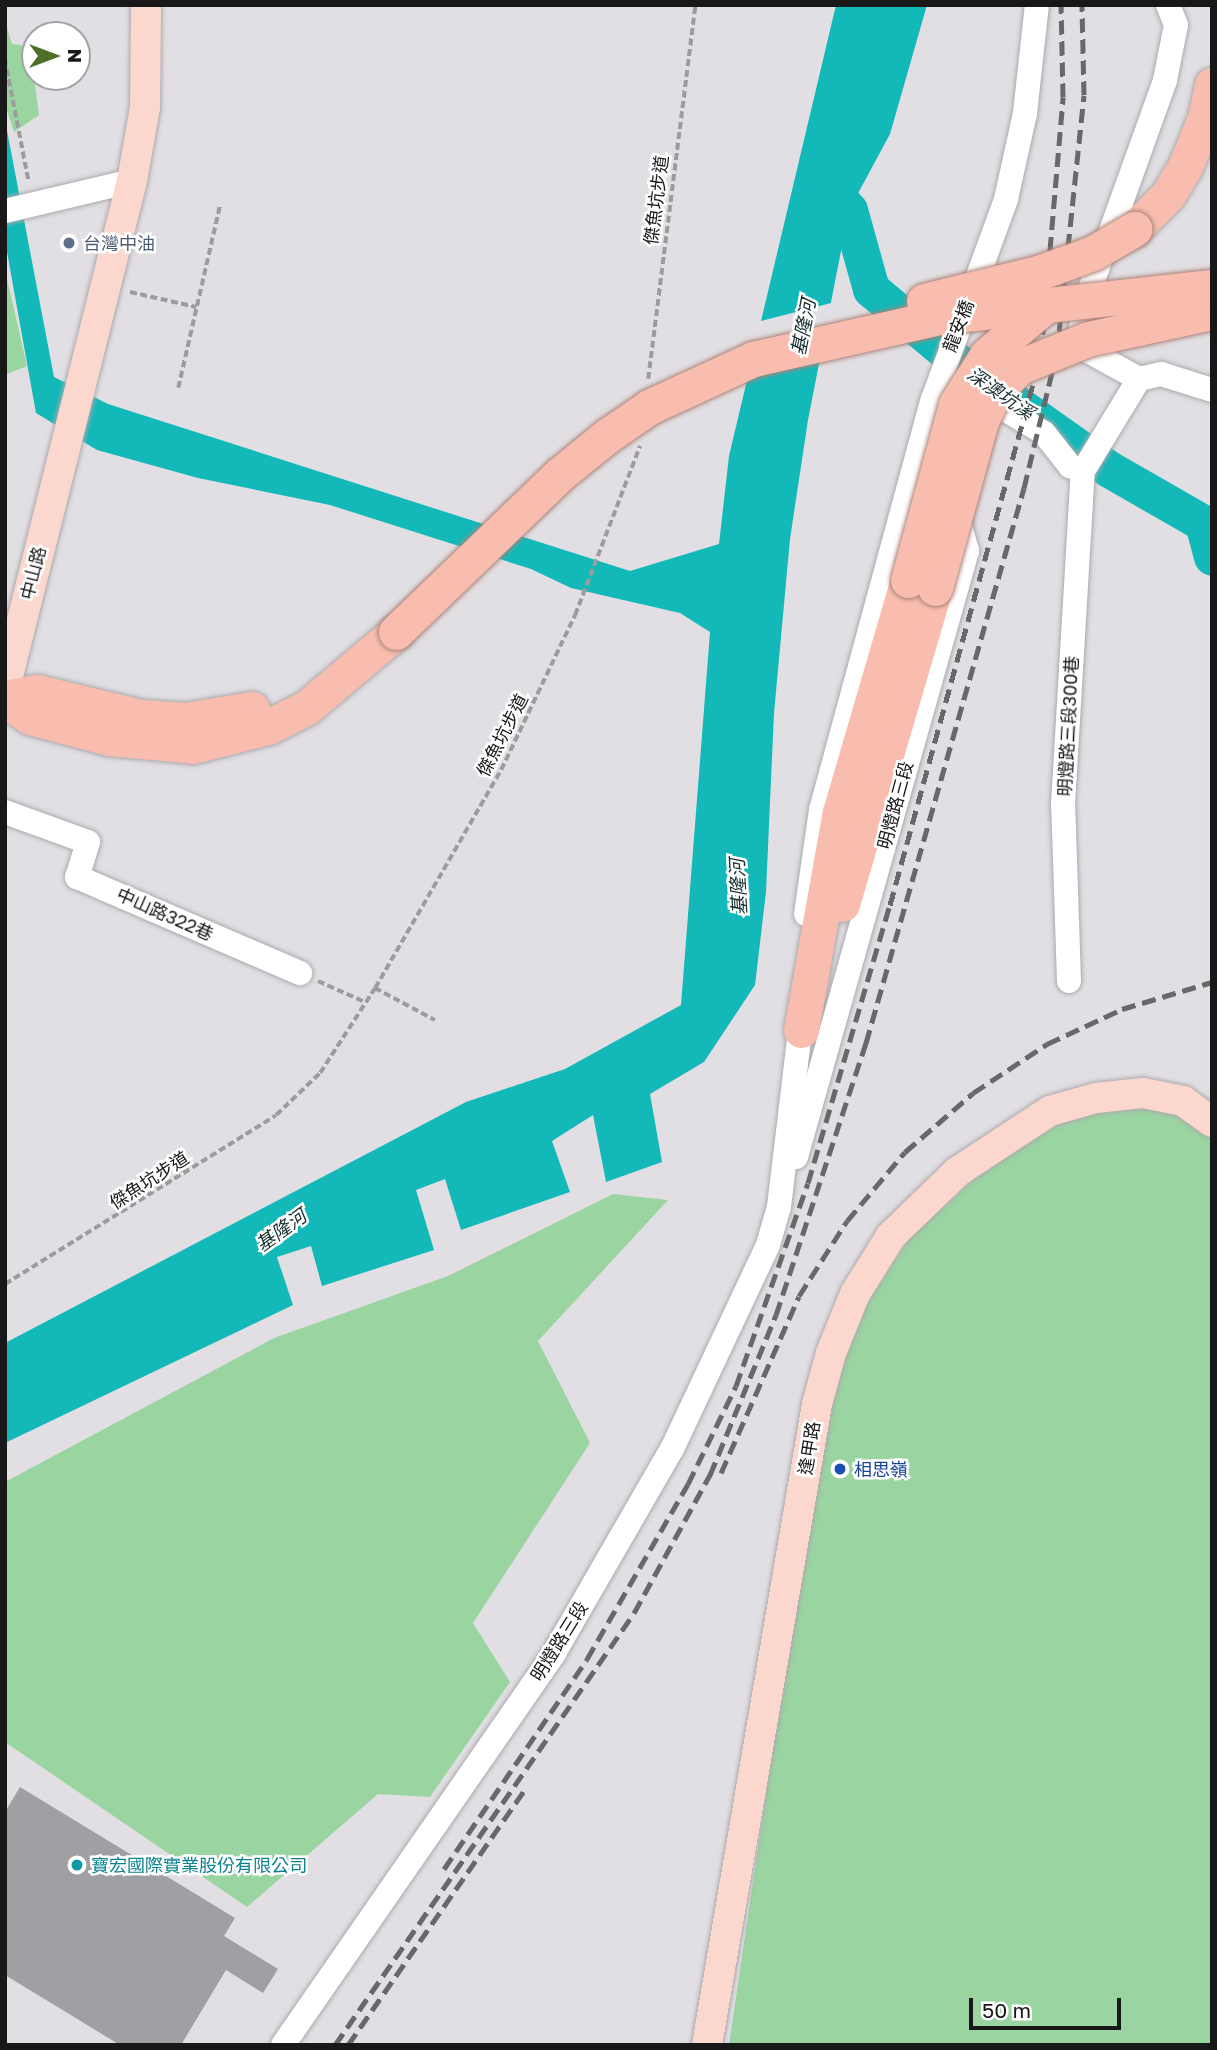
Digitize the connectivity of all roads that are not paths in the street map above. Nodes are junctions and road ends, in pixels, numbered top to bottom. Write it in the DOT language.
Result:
graph roads {
  1 [pos="146,5"];
  2 [pos="1037,5"];
  3 [pos="1168,5"];
  4 [pos="1212,85"];
  5 [pos="1212,125"];
  6 [pos="132,181"];
  7 [pos="5,211"];
  8 [pos="1127,243"];
  9 [pos="1212,287"];
  10 [pos="1212,312"];
  11 [pos="941,371"];
  12 [pos="1139,379"];
  13 [pos="1212,390"];
  14 [pos="933,400"];
  15 [pos="1083,471"];
  16 [pos="909,489"];
  17 [pos="952,495"];
  18 [pos="922,584"];
  19 [pos="390,623"];
  20 [pos="5,688"];
  21 [pos="5,699"];
  22 [pos="5,812"];
  23 [pos="300,973"];
  24 [pos="1069,981"];
  25 [pos="801,1030"];
  26 [pos="1212,1122"];
  27 [pos="779,1207"];
  28 [pos="284,2045"];
  29 [pos="707,2045"];
  1 -- 6 [label="main road, 中山路"];
  2 -- 11 [label="street, 龍安橋, bridge"];
  3 -- 12 [label="street"];
  4 -- 8 [label="highway"];
  5 -- 8 [label="highway"];
  6 -- 7 [label="street"];
  6 -- 20 [label="main road, 中山路"];
  8 -- 18 [label="highway, bridge"];
  8 -- 19 [label="highway, bridge"];
  9 -- 19 [label="highway, bridge"];
  10 -- 18 [label="highway, bridge"];
  11 -- 14 [label="street, 明燈路三段"];
  11 -- 15 [label="street"];
  12 -- 13 [label="street"];
  12 -- 15 [label="street"];
  14 -- 16 [label="street, 明燈路三段"];
  14 -- 17 [label="street, 明燈路三段"];
  15 -- 24 [label="street, 明燈路三段300巷"];
  16 -- 17 [label="street"];
  16 -- 25 [label="street, 明燈路三段"];
  17 -- 27 [label="street, 明燈路三段"];
  18 -- 25 [label="highway"];
  19 -- 21 [label="highway"];
  22 -- 23 [label="street, 中山路322巷"];
  25 -- 27 [label="street, 明燈路三段"];
  26 -- 29 [label="main road, 逢甲路"];
  27 -- 28 [label="street, 明燈路三段"];
}
